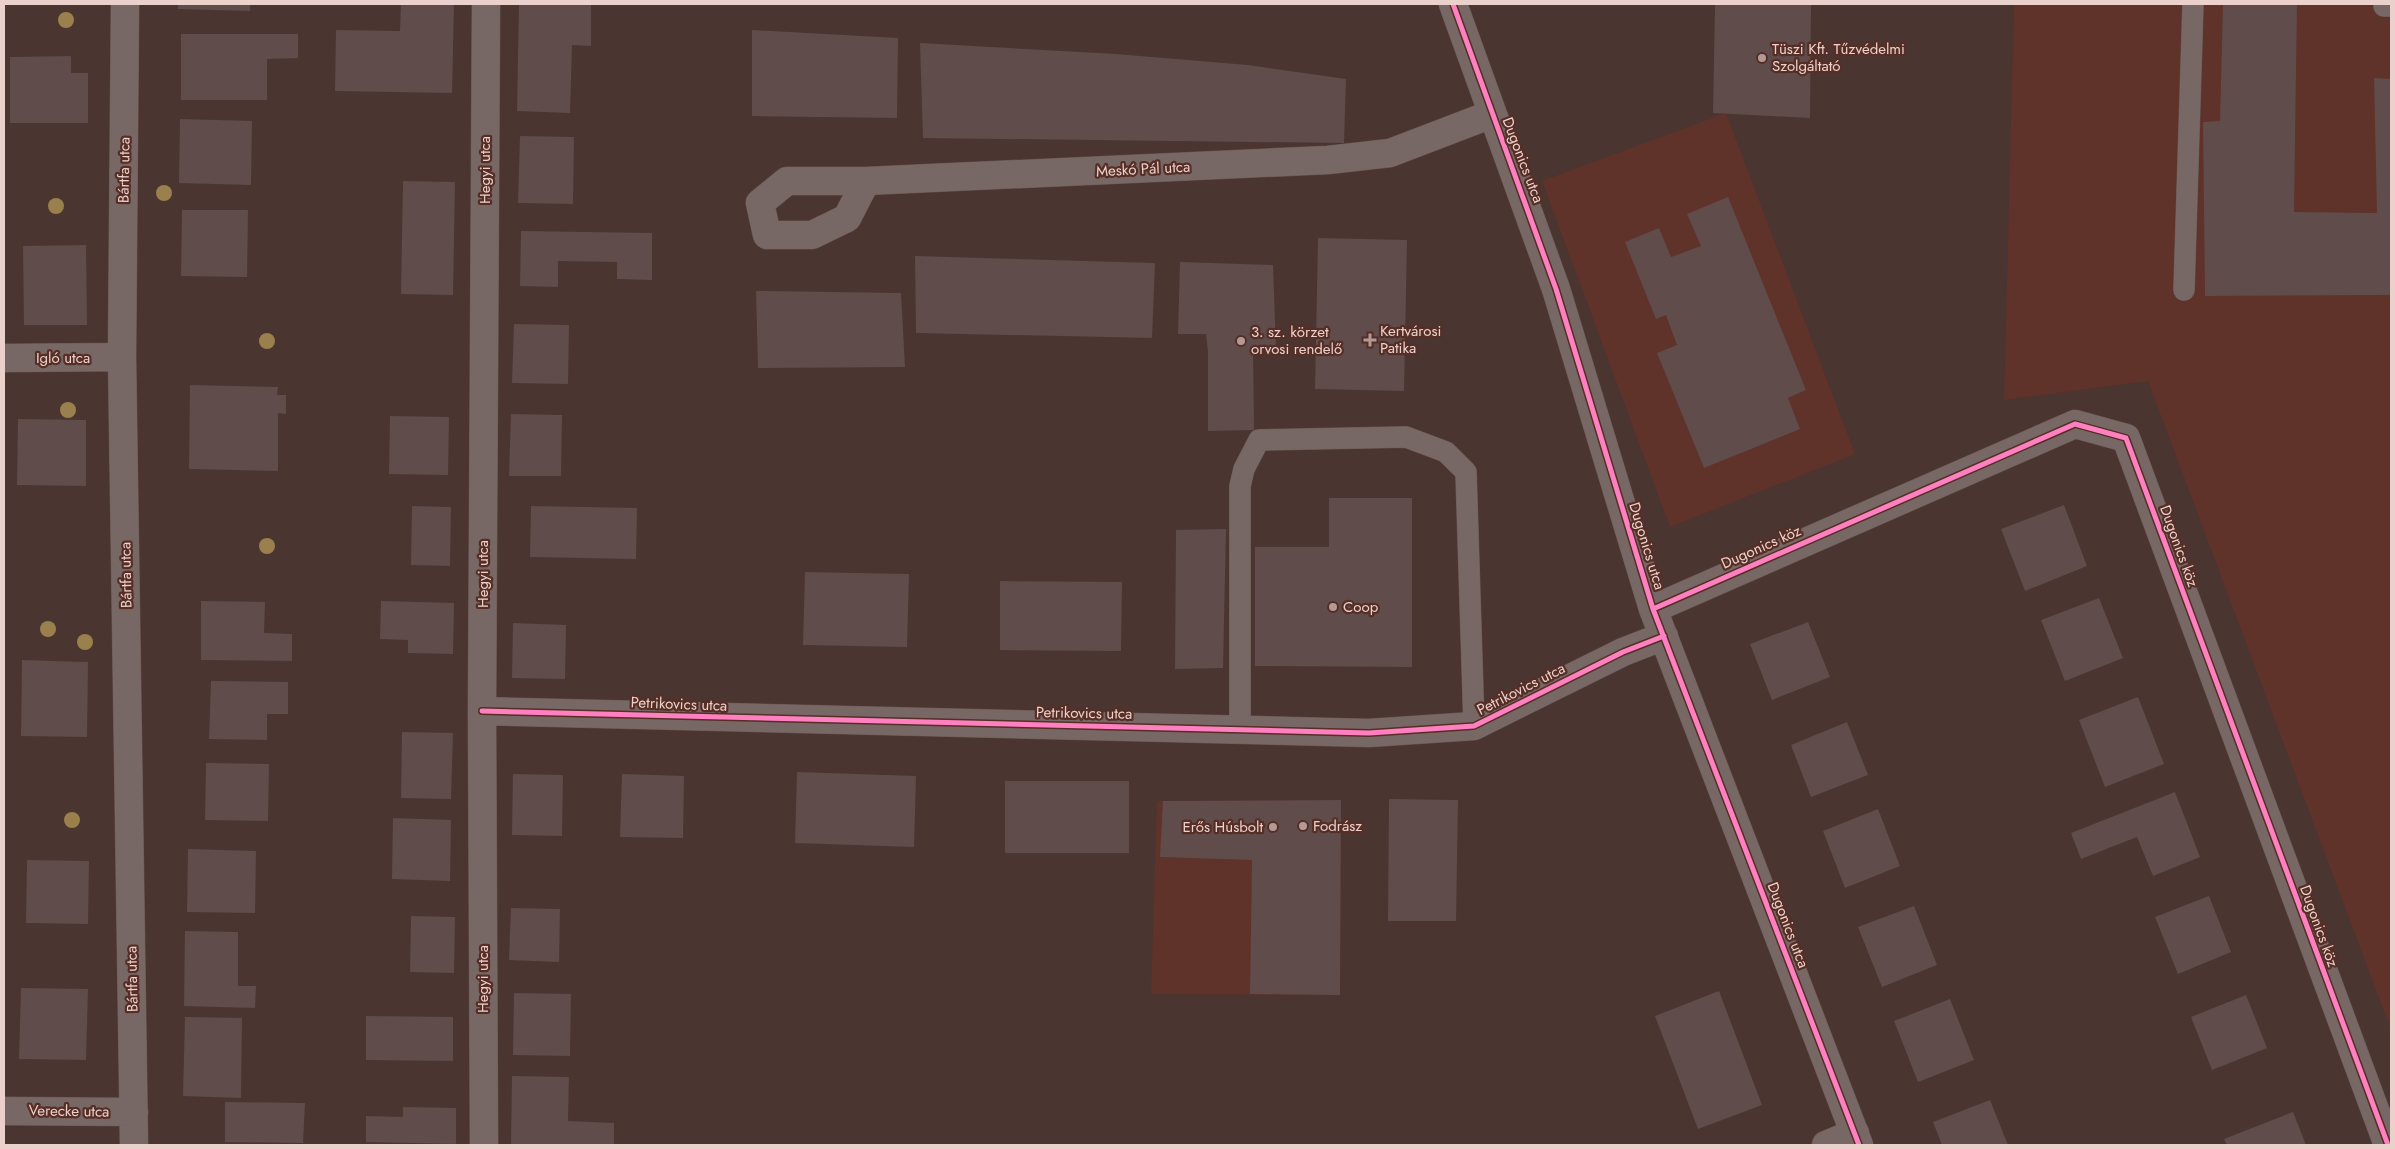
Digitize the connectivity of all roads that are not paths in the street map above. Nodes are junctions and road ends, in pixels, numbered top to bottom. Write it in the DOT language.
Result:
graph roads {
  1 [pos="125,4"];
  2 [pos="486,4"];
  3 [pos="1453,4"];
  4 [pos="2193,4"];
  5 [pos="1492,114"];
  6 [pos="866,181"];
  7 [pos="2184,290"];
  8 [pos="122,357"];
  9 [pos="4,358"];
  10 [pos="1653,609"];
  11 [pos="1664,636"];
  12 [pos="482,711"];
  13 [pos="1474,726"];
  14 [pos="1240,729"];
  15 [pos="4,1111"];
  16 [pos="134,1112"];
  17 [pos="1857,1139"];
  18 [pos="134,1145"];
  19 [pos="484,1145"];
  20 [pos="1826,1145"];
  21 [pos="2388,1145"];
  1 -- 8 [label="street, Bártfa utca"];
  2 -- 12 [label="street, Hegyi utca"];
  3 -- 5 [label="street, Dugonics utca"];
  4 -- 7 [label="lane"];
  5 -- 6 [label="street, Meskó Pál utca"];
  5 -- 10 [label="street, Dugonics utca"];
  6 -- 6 [label="street, Meskó Pál utca"];
  8 -- 9 [label="street, Igló utca"];
  8 -- 16 [label="street, Bártfa utca"];
  10 -- 11 [label="street, Dugonics utca"];
  10 -- 21 [label="street, Dugonics köz"];
  11 -- 13 [label="street, Petrikovics utca"];
  11 -- 17 [label="street, Dugonics utca"];
  12 -- 14 [label="street, Petrikovics utca"];
  12 -- 19 [label="street, Hegyi utca"];
  13 -- 14 [label="street, Petrikovics utca"];
  13 -- 14 [label="lane"];
  15 -- 16 [label="street, Verecke utca"];
  16 -- 18 [label="street, Bártfa utca"];
  17 -- 20 [label="street"];
}
